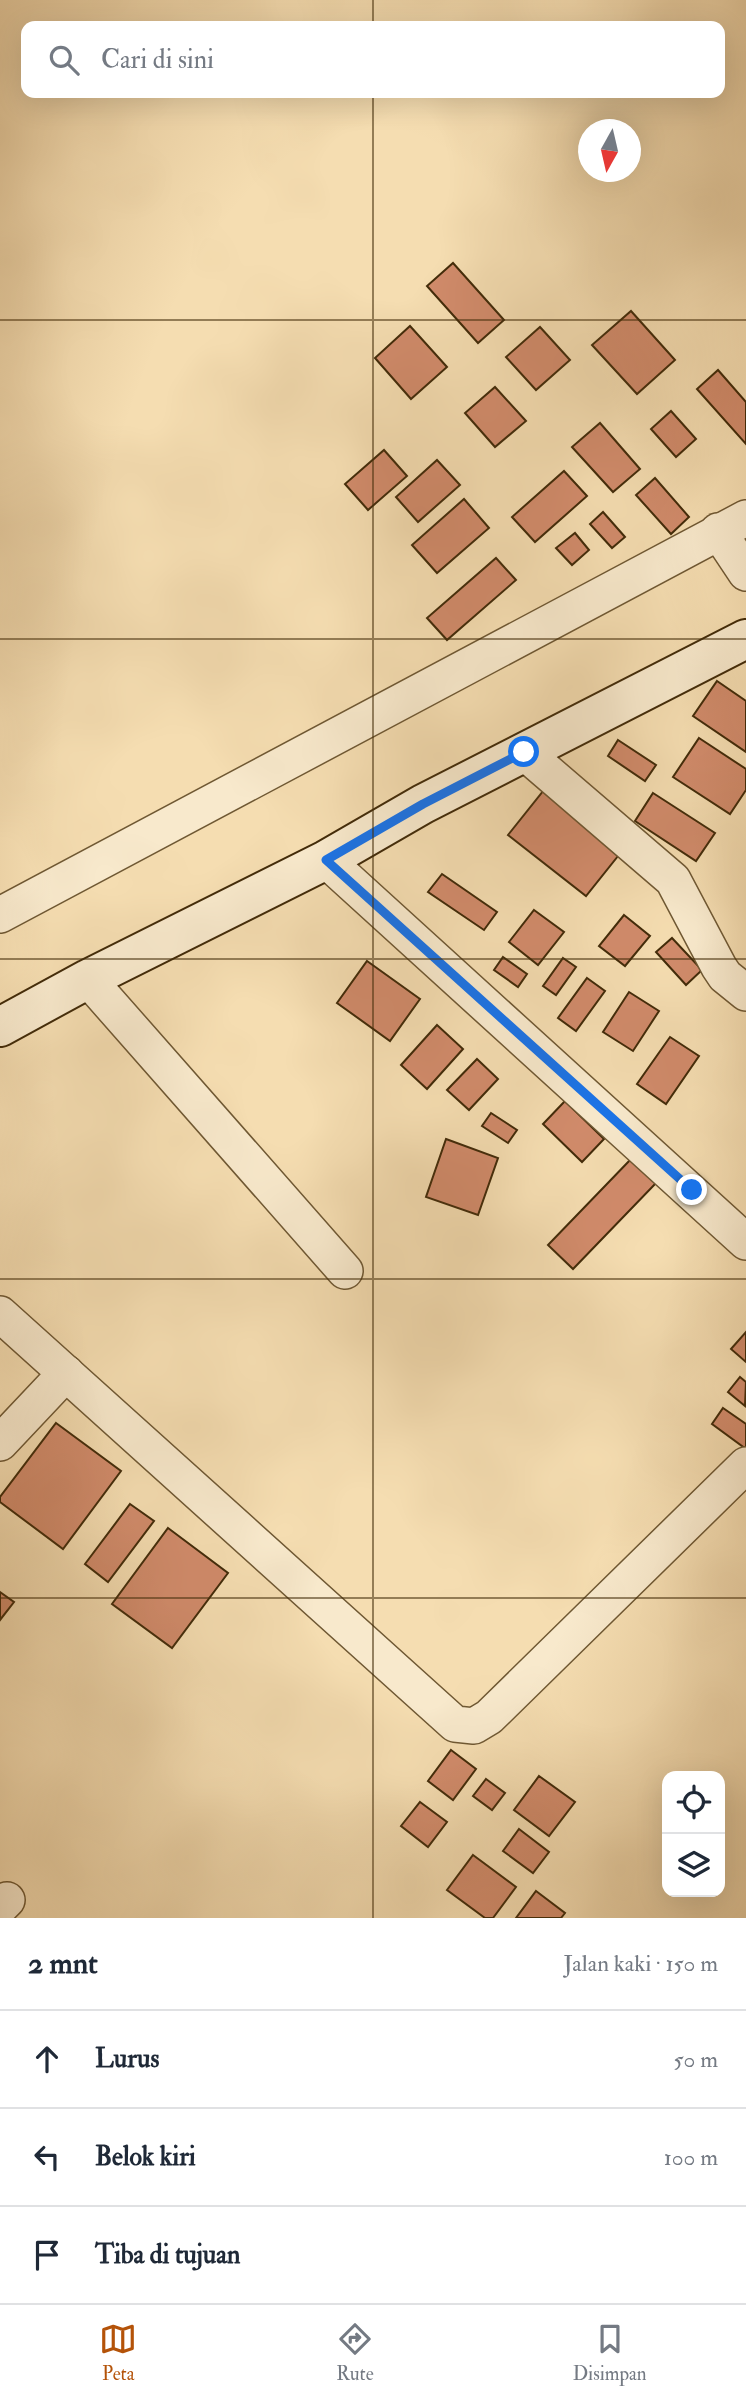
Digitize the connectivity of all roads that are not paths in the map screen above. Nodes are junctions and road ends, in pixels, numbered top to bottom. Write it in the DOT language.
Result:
graph roads {
  1 [pos="729,529"];
  2 [pos="746,573"];
  3 [pos="746,639"];
  4 [pos="524,752"];
  5 [pos="326,860"];
  6 [pos="0,915"];
  7 [pos="88,979"];
  8 [pos="746,993"];
  9 [pos="0,1027"];
  10 [pos="746,1242"];
  11 [pos="345,1271"];
  12 [pos="0,1314"];
  13 [pos="66,1373"];
  14 [pos="0,1443"];
  15 [pos="746,1465"];
  1 -- 2 [label="street"];
  1 -- 6 [label="street"];
  3 -- 4 [label="main road"];
  4 -- 5 [label="main road"];
  4 -- 8 [label="street"];
  5 -- 7 [label="main road"];
  5 -- 10 [label="street"];
  7 -- 9 [label="main road"];
  7 -- 11 [label="street"];
  12 -- 13 [label="street"];
  13 -- 14 [label="street"];
  13 -- 15 [label="street"];
}
